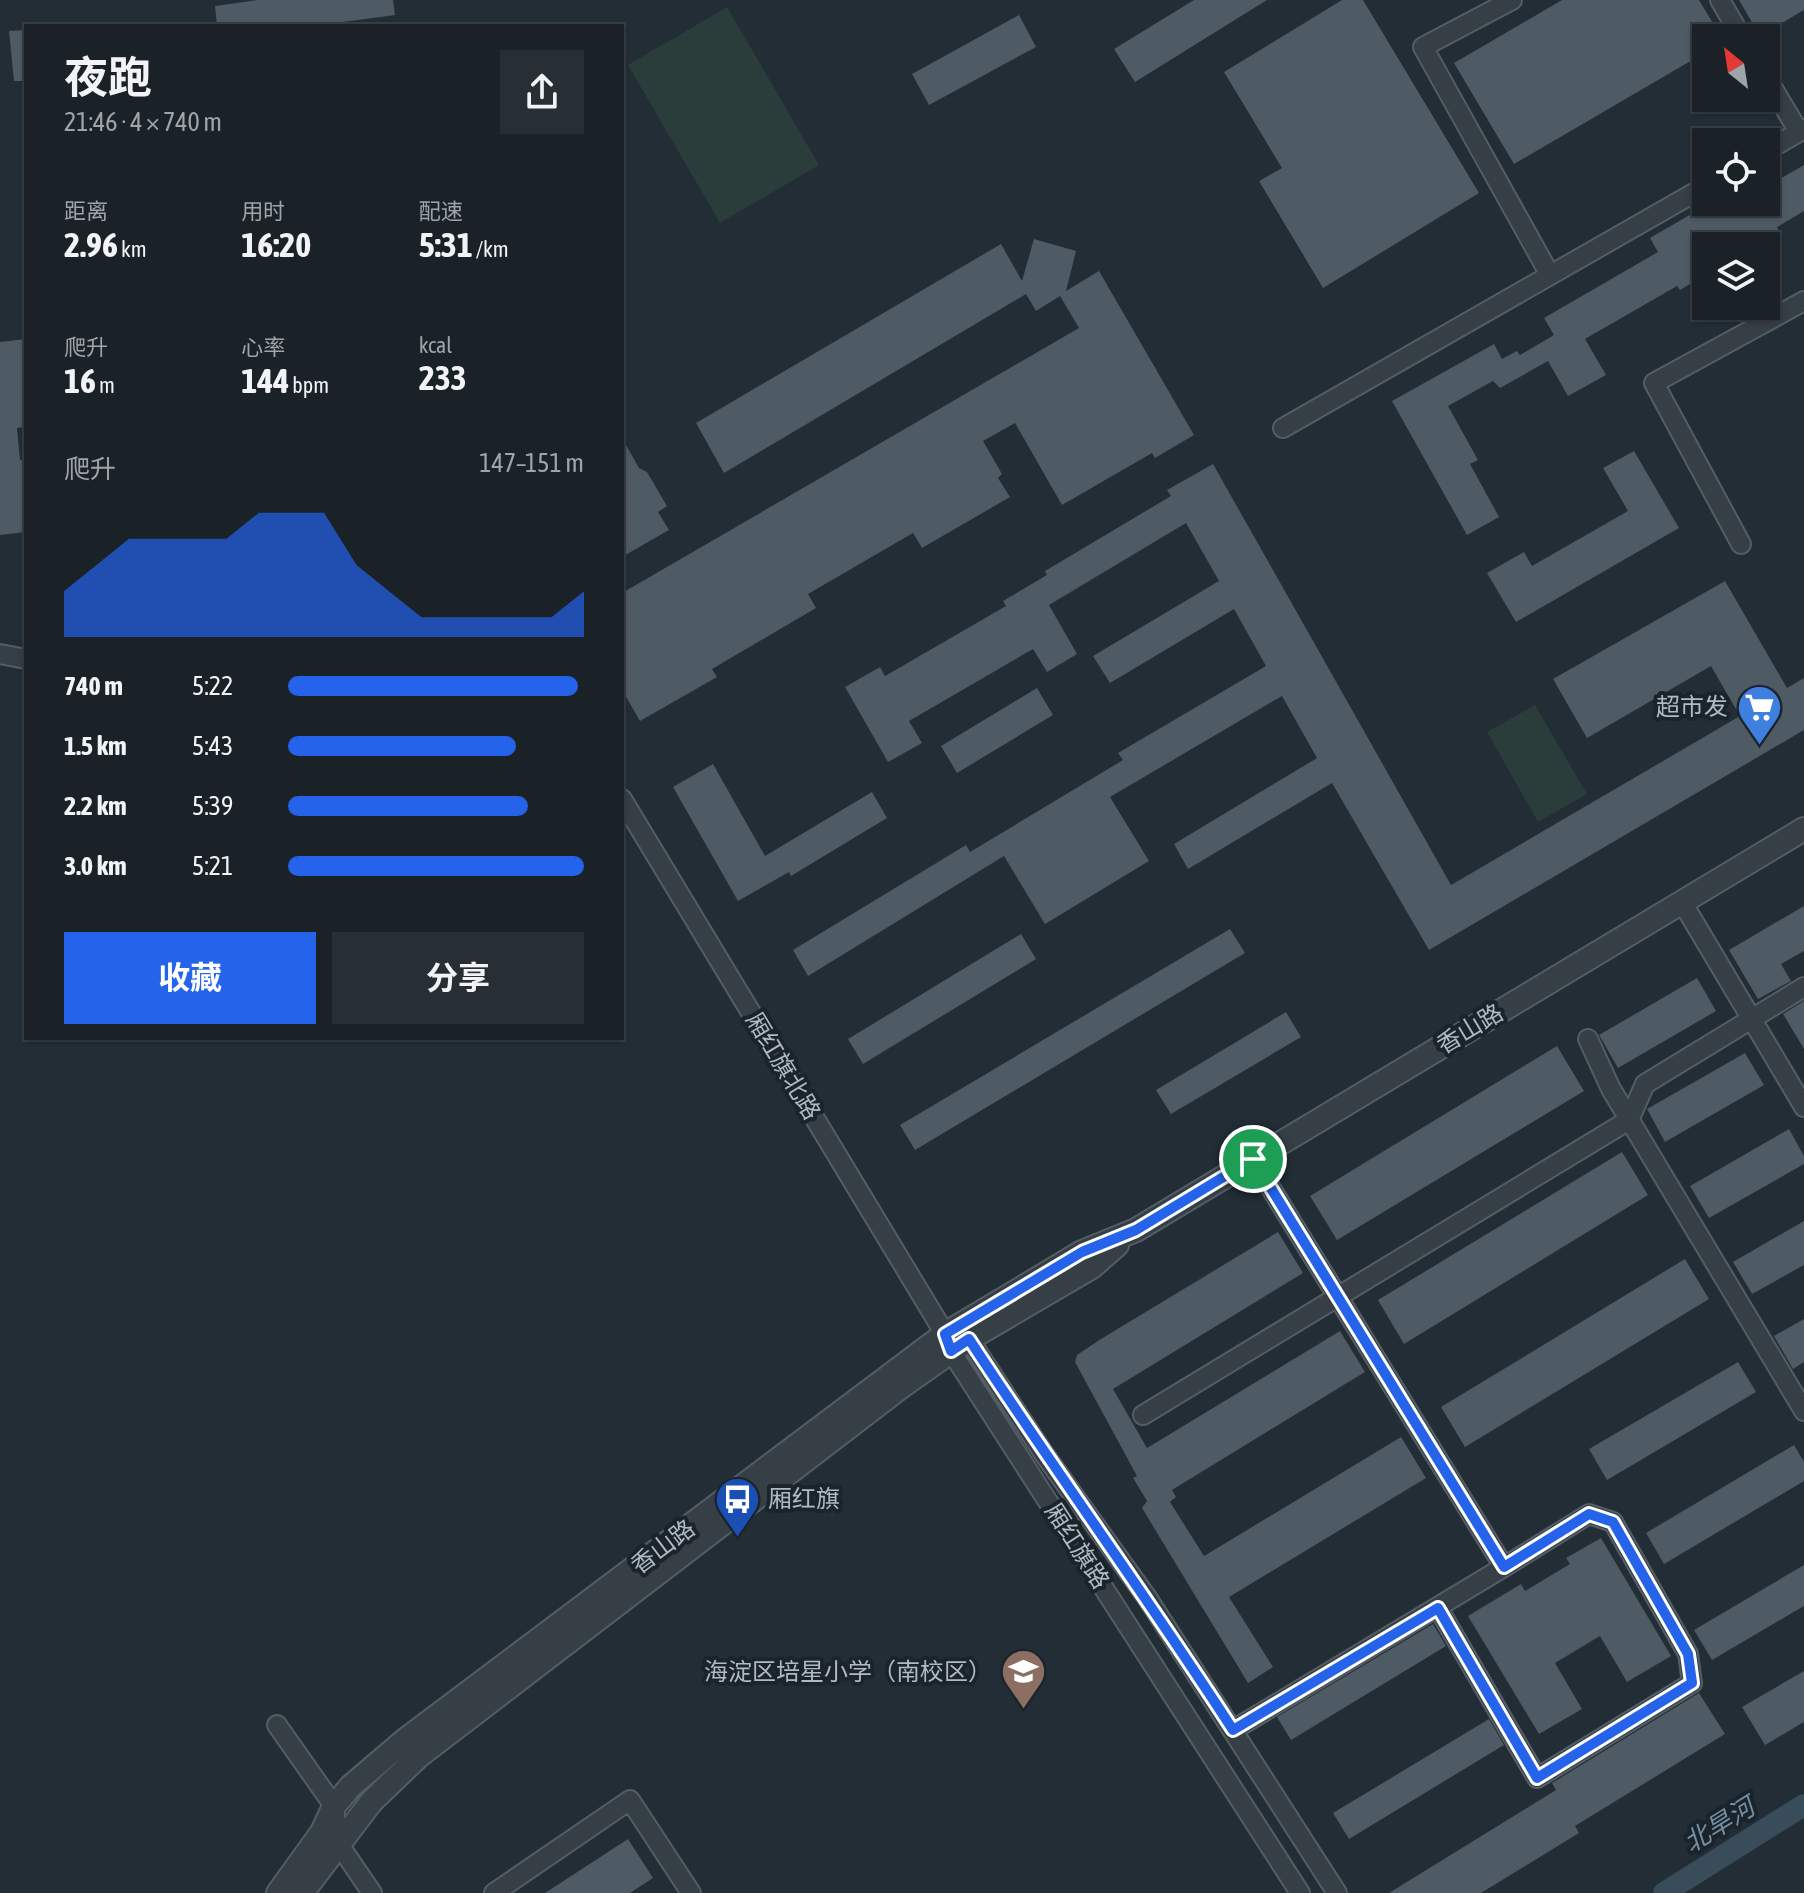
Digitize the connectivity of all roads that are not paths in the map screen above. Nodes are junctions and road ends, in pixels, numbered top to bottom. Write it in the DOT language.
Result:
graph roads {
  1 [pos="1512,0"];
  2 [pos="1720,0"];
  3 [pos="1734,24"];
  4 [pos="1780,98"];
  5 [pos="1802,131"];
  6 [pos="1780,143"];
  7 [pos="1692,194"];
  8 [pos="1550,275"];
  9 [pos="1804,301"];
  10 [pos="1283,428"];
  11 [pos="1741,544"];
  12 [pos="0,654"];
  13 [pos="24,659"];
  14 [pos="624,802"];
  15 [pos="1804,829"];
  16 [pos="1682,902"];
  17 [pos="1804,987"];
  18 [pos="1751,1018"];
  19 [pos="1588,1039"];
  20 [pos="1804,1107"];
  21 [pos="1629,1120"];
  22 [pos="1253,1159"];
  23 [pos="1338,1297"];
  24 [pos="955,1341"];
  25 [pos="1804,1411"];
  26 [pos="1143,1415"];
  27 [pos="1504,1567"];
  28 [pos="1438,1608"];
  29 [pos="277,1725"];
  30 [pos="1233,1730"];
  31 [pos="334,1806"];
  32 [pos="338,1843"];
  33 [pos="278,1893"];
  34 [pos="302,1893"];
  35 [pos="372,1893"];
  36 [pos="494,1893"];
  37 [pos="691,1893"];
  38 [pos="1300,1893"];
  39 [pos="1337,1893"];
  1 -- 8 [label="street"];
  2 -- 3 [label="street"];
  4 -- 5 [label="street"];
  5 -- 6 [label="street"];
  7 -- 8 [label="street"];
  8 -- 10 [label="street"];
  9 -- 11 [label="street"];
  12 -- 13 [label="street"];
  14 -- 24 [label="street, 厢红旗北路"];
  15 -- 16 [label="street, 香山路"];
  16 -- 18 [label="street"];
  16 -- 22 [label="street, 香山路"];
  17 -- 18 [label="street"];
  18 -- 20 [label="street"];
  18 -- 21 [label="street"];
  19 -- 21 [label="street"];
  21 -- 23 [label="street"];
  21 -- 25 [label="street"];
  22 -- 23 [label="street"];
  22 -- 24 [label="street, 香山路"];
  23 -- 26 [label="street"];
  23 -- 27 [label="street"];
  24 -- 30 [label="street, 厢红旗路"];
  24 -- 31 [label="street, 香山路"];
  24 -- 32 [label="street, 香山路"];
  24 -- 38 [label="street, 厢红旗路"];
  27 -- 28 [label="street"];
  27 -- 28 [label="street"];
  28 -- 30 [label="street"];
  29 -- 31 [label="street"];
  30 -- 39 [label="street, 厢红旗路"];
  31 -- 32 [label="street"];
  31 -- 33 [label="street, 香山路"];
  32 -- 34 [label="street, 香山路"];
  32 -- 35 [label="street"];
  36 -- 37 [label="street"];
}
